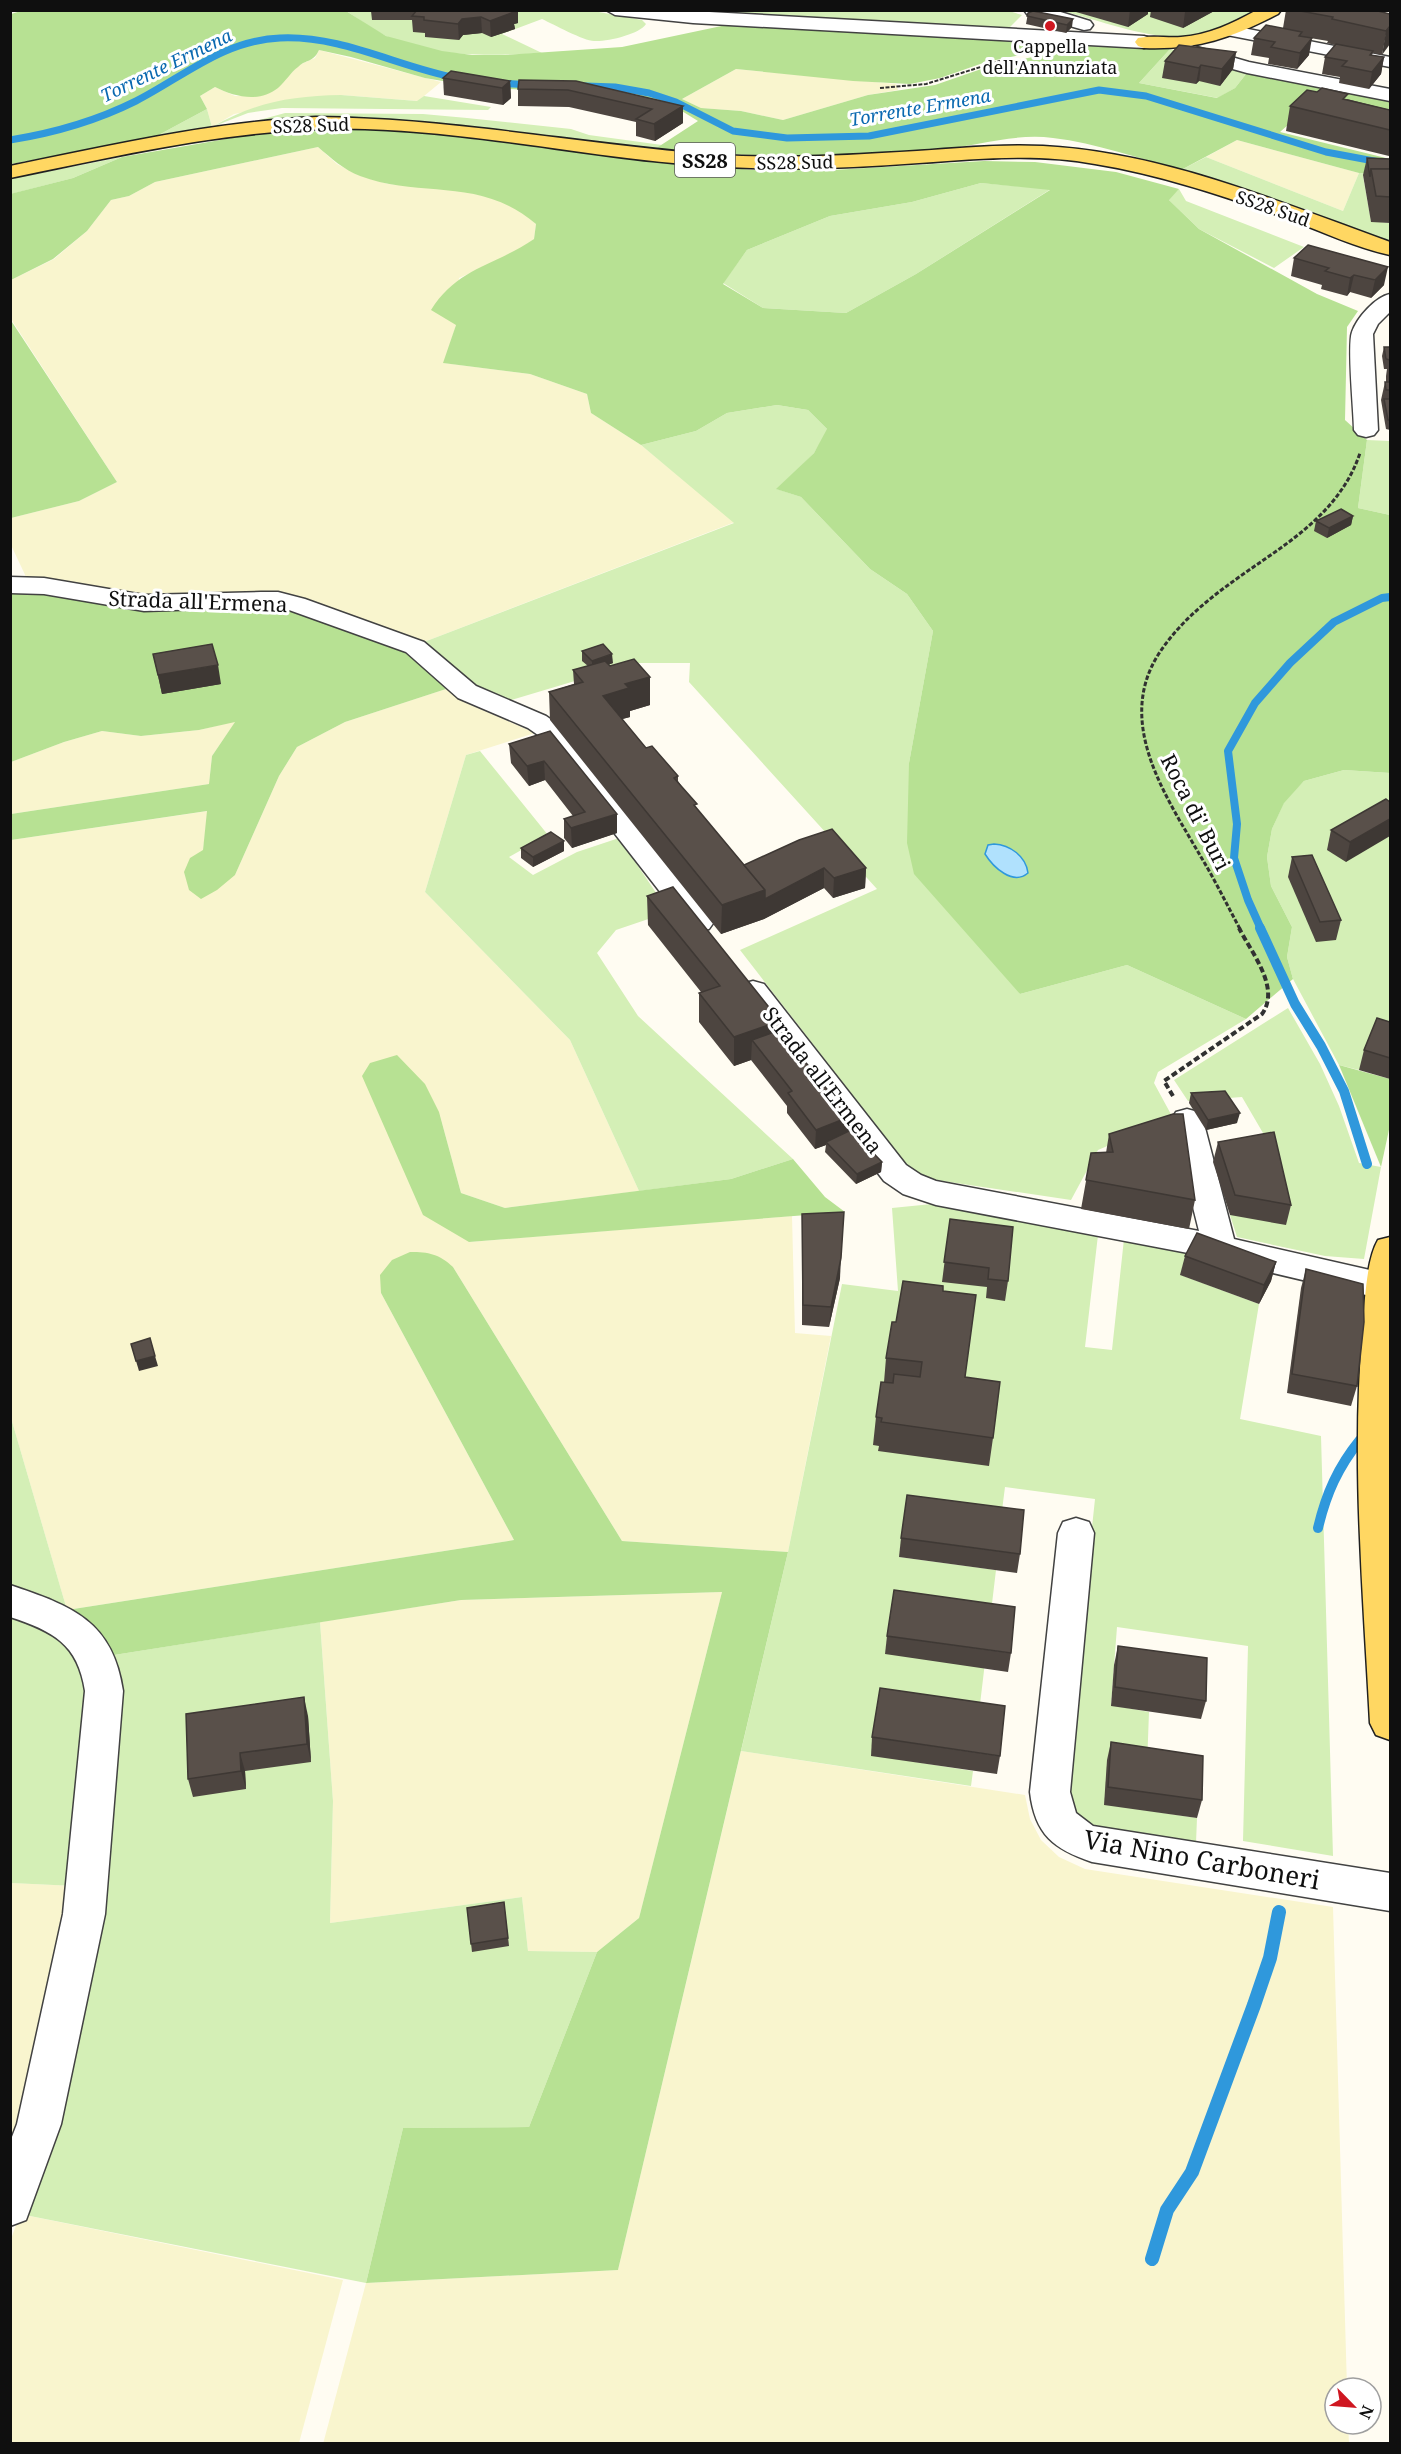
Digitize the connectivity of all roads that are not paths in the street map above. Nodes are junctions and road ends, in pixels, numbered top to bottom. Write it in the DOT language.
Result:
graph roads {
  1 [pos="615,10"];
  2 [pos="1033,10"];
  3 [pos="1272,10"];
  4 [pos="643,12"];
  5 [pos="1233,31"];
  6 [pos="1144,42"];
  7 [pos="1164,43"];
  8 [pos="1390,62"];
  9 [pos="1390,95"];
  10 [pos="10,172"];
  11 [pos="1390,249"];
  12 [pos="1390,300"];
  13 [pos="1366,430"];
  14 [pos="10,585"];
  15 [pos="713,940"];
  16 [pos="735,968"];
  17 [pos="1187,1120"];
  18 [pos="1220,1248"];
  19 [pos="1390,1249"];
  20 [pos="1387,1286"];
  21 [pos="1076,1533"];
  22 [pos="10,1601"];
  23 [pos="1390,1723"];
  24 [pos="1390,1892"];
  25 [pos="10,2204"];
  1 -- 4 [label="street"];
  2 -- 6 [label="street"];
  3 -- 5 [label="main road"];
  4 -- 6 [label="street"];
  5 -- 7 [label="main road"];
  5 -- 8 [label="street"];
  6 -- 7 [label="main road"];
  7 -- 9 [label="street"];
  10 -- 11 [label="main road, SS28 Sud / SS28"];
  12 -- 13 [label="street"];
  14 -- 15 [label="street, Strada all'Ermena"];
  16 -- 18 [label="street, Strada all'Ermena"];
  17 -- 18 [label="street"];
  18 -- 20 [label="street, Strada all'Ermena"];
  19 -- 20 [label="main road"];
  20 -- 23 [label="main road"];
  21 -- 24 [label="street, Via Nino Carboneri"];
  22 -- 25 [label="street"];
}
